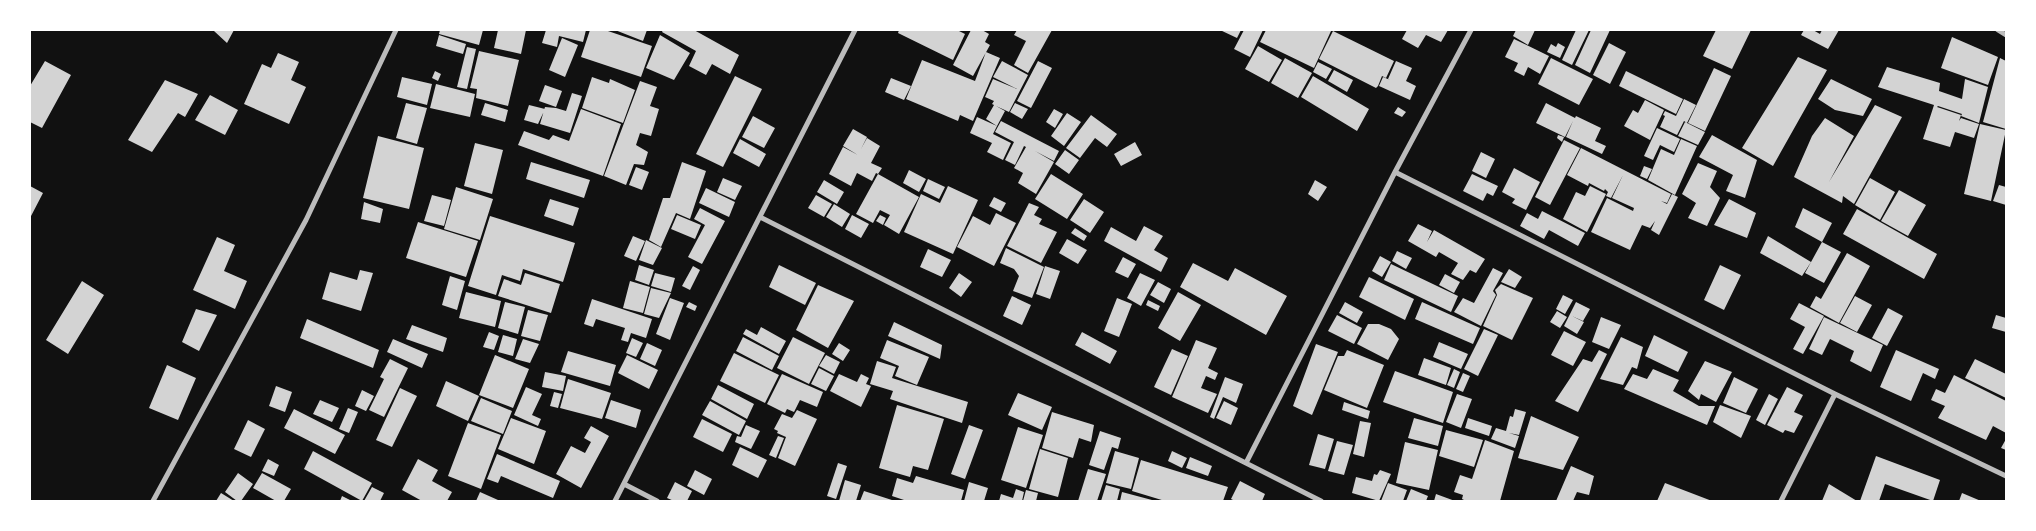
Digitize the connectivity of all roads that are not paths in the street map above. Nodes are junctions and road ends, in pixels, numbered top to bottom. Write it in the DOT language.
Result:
graph roads {
  1 [pos="396,30"];
  2 [pos="855,30"];
  3 [pos="1471,30"];
  4 [pos="1998,30"];
  5 [pos="2006,35"];
  6 [pos="1395,172"];
  7 [pos="760,217"];
  8 [pos="1835,394"];
  9 [pos="1246,464"];
  10 [pos="2006,476"];
  11 [pos="624,484"];
  12 [pos="153,501"];
  13 [pos="615,501"];
  14 [pos="657,501"];
  15 [pos="1321,501"];
  16 [pos="1781,501"];
  1 -- 12 [label="street"];
  2 -- 7 [label="street"];
  3 -- 6 [label="street"];
  4 -- 5 [label="street"];
  6 -- 8 [label="street"];
  6 -- 9 [label="street"];
  7 -- 9 [label="street"];
  7 -- 11 [label="street"];
  8 -- 10 [label="street"];
  8 -- 16 [label="street"];
  9 -- 15 [label="street"];
  11 -- 13 [label="street"];
  11 -- 14 [label="street"];
}
